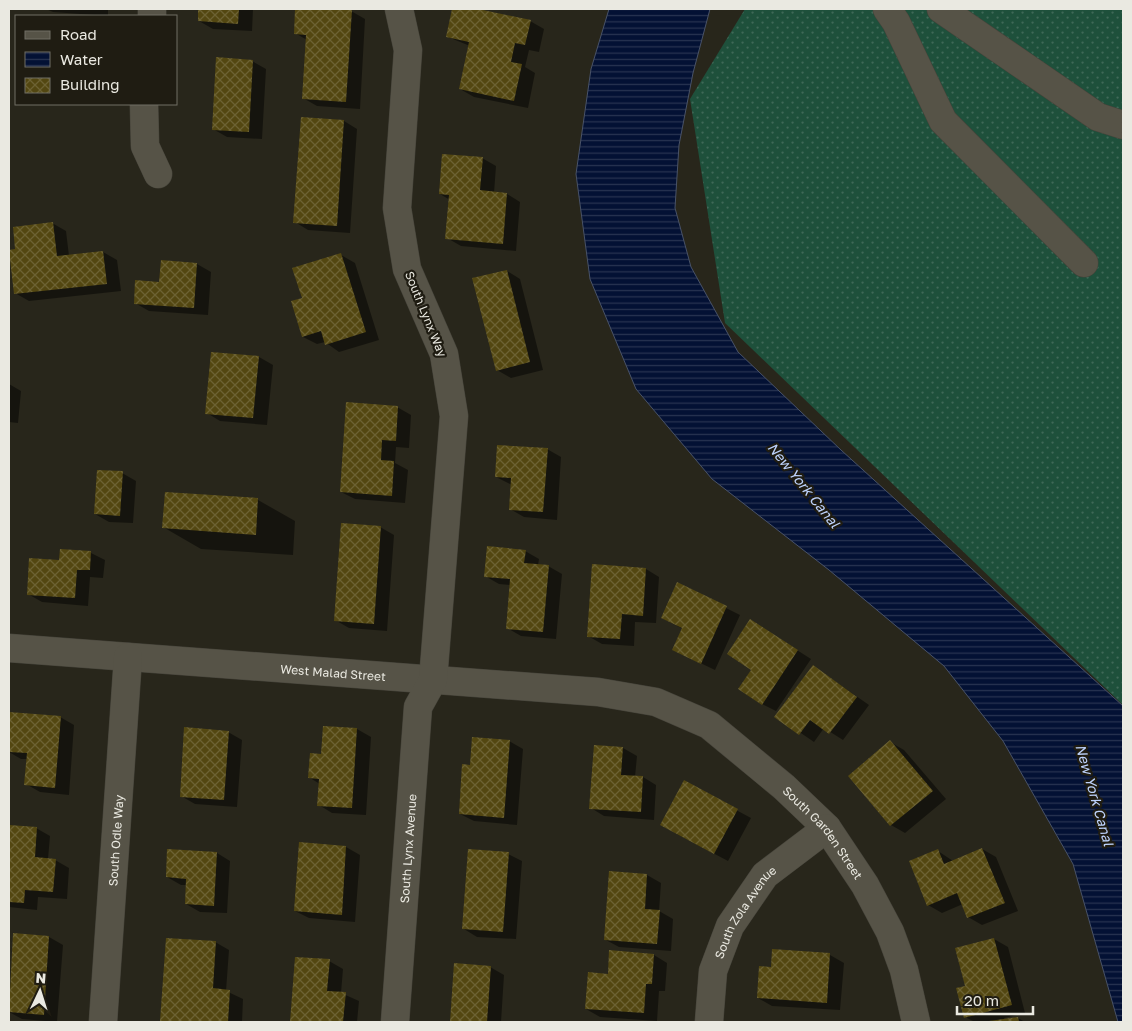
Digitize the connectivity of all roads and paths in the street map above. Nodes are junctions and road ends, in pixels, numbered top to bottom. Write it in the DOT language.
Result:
graph roads {
  1 [pos="399,9"];
  2 [pos="887,9"];
  3 [pos="941,9"];
  4 [pos="144,105"];
  5 [pos="1123,125"];
  6 [pos="158,174"];
  7 [pos="1084,263"];
  8 [pos="9,648"];
  9 [pos="128,657"];
  10 [pos="433,680"];
  11 [pos="656,702"];
  12 [pos="827,828"];
  13 [pos="103,1022"];
  14 [pos="395,1022"];
  15 [pos="709,1022"];
  16 [pos="916,1022"];
  1 -- 10 [label="street, South Lynx Way"];
  2 -- 7 [label="street"];
  3 -- 5 [label="street"];
  4 -- 6 [label="street"];
  8 -- 9 [label="street, West Malad Street"];
  9 -- 10 [label="street, West Malad Street"];
  9 -- 13 [label="street, South Odle Way"];
  10 -- 11 [label="street, West Malad Street"];
  10 -- 14 [label="street, South Lynx Avenue"];
  11 -- 12 [label="street, South Garden Street"];
  12 -- 15 [label="street, South Zola Avenue"];
  12 -- 16 [label="street, South Garden Street"];
}
